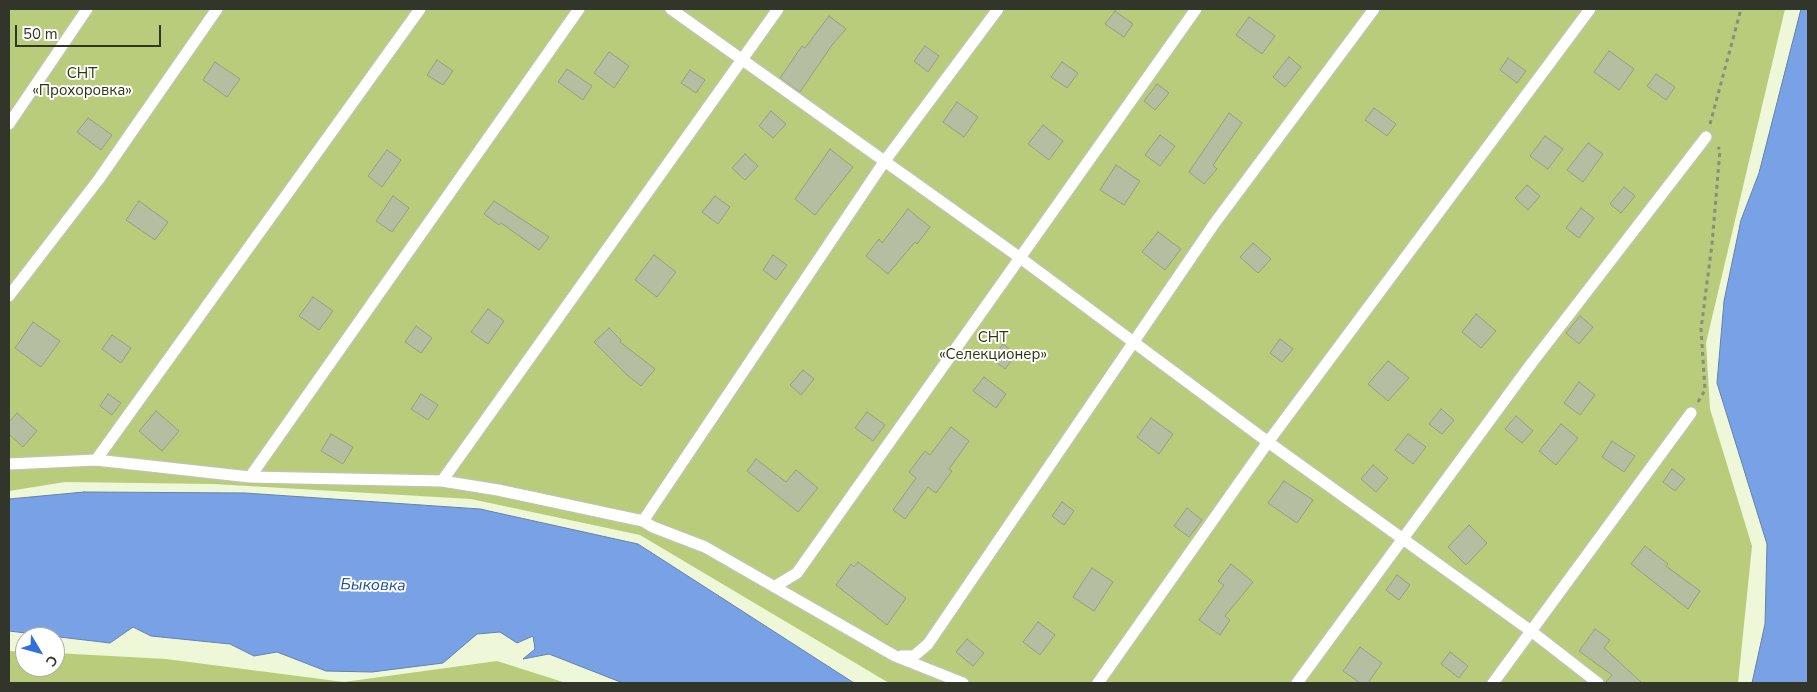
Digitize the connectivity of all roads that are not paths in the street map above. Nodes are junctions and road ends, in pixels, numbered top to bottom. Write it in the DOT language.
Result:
graph roads {
  1 [pos="87,9"];
  2 [pos="217,9"];
  3 [pos="420,9"];
  4 [pos="579,9"];
  5 [pos="671,9"];
  6 [pos="778,9"];
  7 [pos="998,9"];
  8 [pos="1196,9"];
  9 [pos="1374,9"];
  10 [pos="1590,9"];
  11 [pos="741,60"];
  12 [pos="9,124"];
  13 [pos="1706,137"];
  14 [pos="884,162"];
  15 [pos="1019,258"];
  16 [pos="9,296"];
  17 [pos="1133,343"];
  18 [pos="1691,413"];
  19 [pos="1268,442"];
  20 [pos="96,460"];
  21 [pos="9,464"];
  22 [pos="250,477"];
  23 [pos="442,481"];
  24 [pos="643,522"];
  25 [pos="1404,540"];
  26 [pos="774,588"];
  27 [pos="1531,631"];
  28 [pos="895,656"];
  29 [pos="963,683"];
  30 [pos="1098,683"];
  31 [pos="1297,683"];
  32 [pos="1493,683"];
  33 [pos="1598,683"];
  1 -- 12 [label="lane"];
  2 -- 16 [label="lane"];
  3 -- 20 [label="lane"];
  4 -- 22 [label="lane"];
  5 -- 11 [label="lane"];
  6 -- 11 [label="lane"];
  7 -- 14 [label="lane"];
  8 -- 15 [label="lane"];
  9 -- 17 [label="lane"];
  10 -- 19 [label="lane"];
  11 -- 14 [label="lane"];
  11 -- 23 [label="lane"];
  13 -- 25 [label="lane"];
  14 -- 15 [label="lane"];
  14 -- 24 [label="lane"];
  15 -- 17 [label="lane"];
  15 -- 26 [label="lane"];
  17 -- 19 [label="lane"];
  17 -- 28 [label="lane"];
  18 -- 27 [label="lane"];
  19 -- 25 [label="lane"];
  19 -- 30 [label="lane"];
  20 -- 21 [label="lane"];
  20 -- 22 [label="lane"];
  22 -- 23 [label="lane"];
  23 -- 24 [label="lane"];
  24 -- 26 [label="lane"];
  25 -- 27 [label="lane"];
  25 -- 31 [label="lane"];
  26 -- 28 [label="lane"];
  27 -- 32 [label="lane"];
  27 -- 33 [label="lane"];
  28 -- 29 [label="lane"];
}
